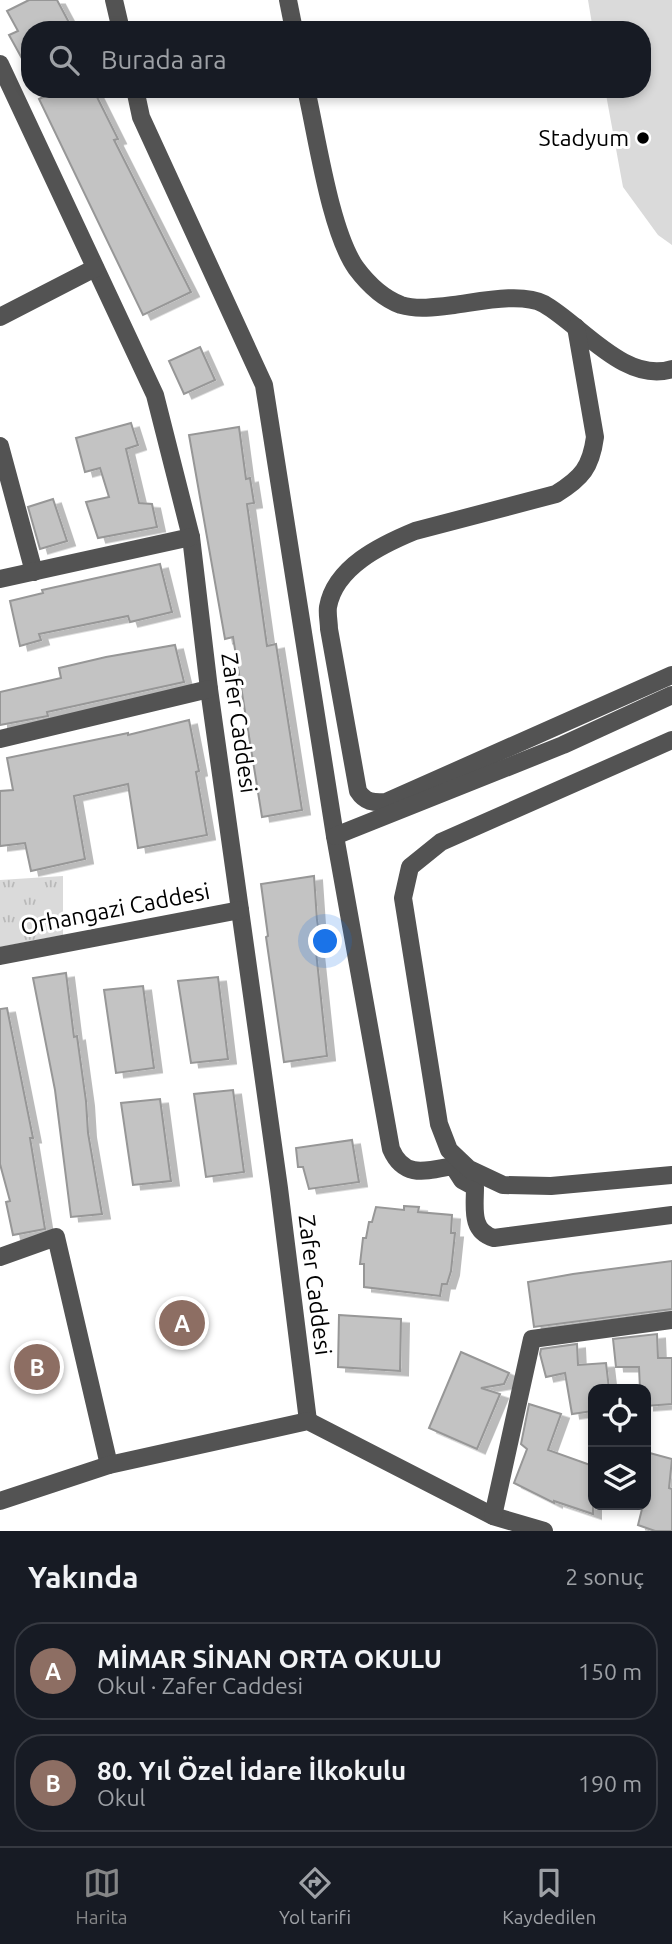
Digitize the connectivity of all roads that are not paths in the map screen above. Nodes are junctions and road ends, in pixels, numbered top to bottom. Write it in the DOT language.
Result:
graph roads {
  1 [pos="114,0"];
  2 [pos="288,0"];
  3 [pos="119,21"];
  4 [pos="292,21"];
  5 [pos="0,64"];
  6 [pos="137,98"];
  7 [pos="308,98"];
  8 [pos="7,101"];
  9 [pos="95,268"];
  10 [pos="0,317"];
  11 [pos="576,327"];
  12 [pos="672,369"];
  13 [pos="0,446"];
  14 [pos="191,537"];
  15 [pos="34,572"];
  16 [pos="0,579"];
  17 [pos="672,675"];
  18 [pos="209,689"];
  19 [pos="672,695"];
  20 [pos="0,739"];
  21 [pos="672,740"];
  22 [pos="335,836"];
  23 [pos="240,909"];
  24 [pos="0,957"];
  25 [pos="672,1175"];
  26 [pos="672,1215"];
  27 [pos="0,1257"];
  28 [pos="672,1320"];
  29 [pos="308,1421"];
  30 [pos="109,1465"];
  31 [pos="0,1500"];
  32 [pos="493,1516"];
  33 [pos="544,1531"];
  1 -- 3 [label="street"];
  2 -- 4 [label="street"];
  5 -- 8 [label="street, Zafer Caddesi"];
  6 -- 22 [label="street"];
  7 -- 11 [label="street"];
  8 -- 9 [label="street, Zafer Caddesi"];
  9 -- 10 [label="street"];
  9 -- 14 [label="street, Zafer Caddesi"];
  11 -- 12 [label="street"];
  11 -- 17 [label="street"];
  13 -- 15 [label="street"];
  14 -- 15 [label="street"];
  14 -- 18 [label="street, Zafer Caddesi"];
  15 -- 16 [label="street"];
  18 -- 20 [label="street"];
  18 -- 23 [label="street, Zafer Caddesi"];
  19 -- 22 [label="street"];
  21 -- 25 [label="street"];
  22 -- 26 [label="street"];
  23 -- 24 [label="street, Orhangazi Caddesi"];
  23 -- 29 [label="street, Zafer Caddesi"];
  27 -- 30 [label="street"];
  28 -- 32 [label="street"];
  29 -- 30 [label="street"];
  29 -- 32 [label="street"];
  30 -- 31 [label="street"];
  32 -- 33 [label="street"];
}
